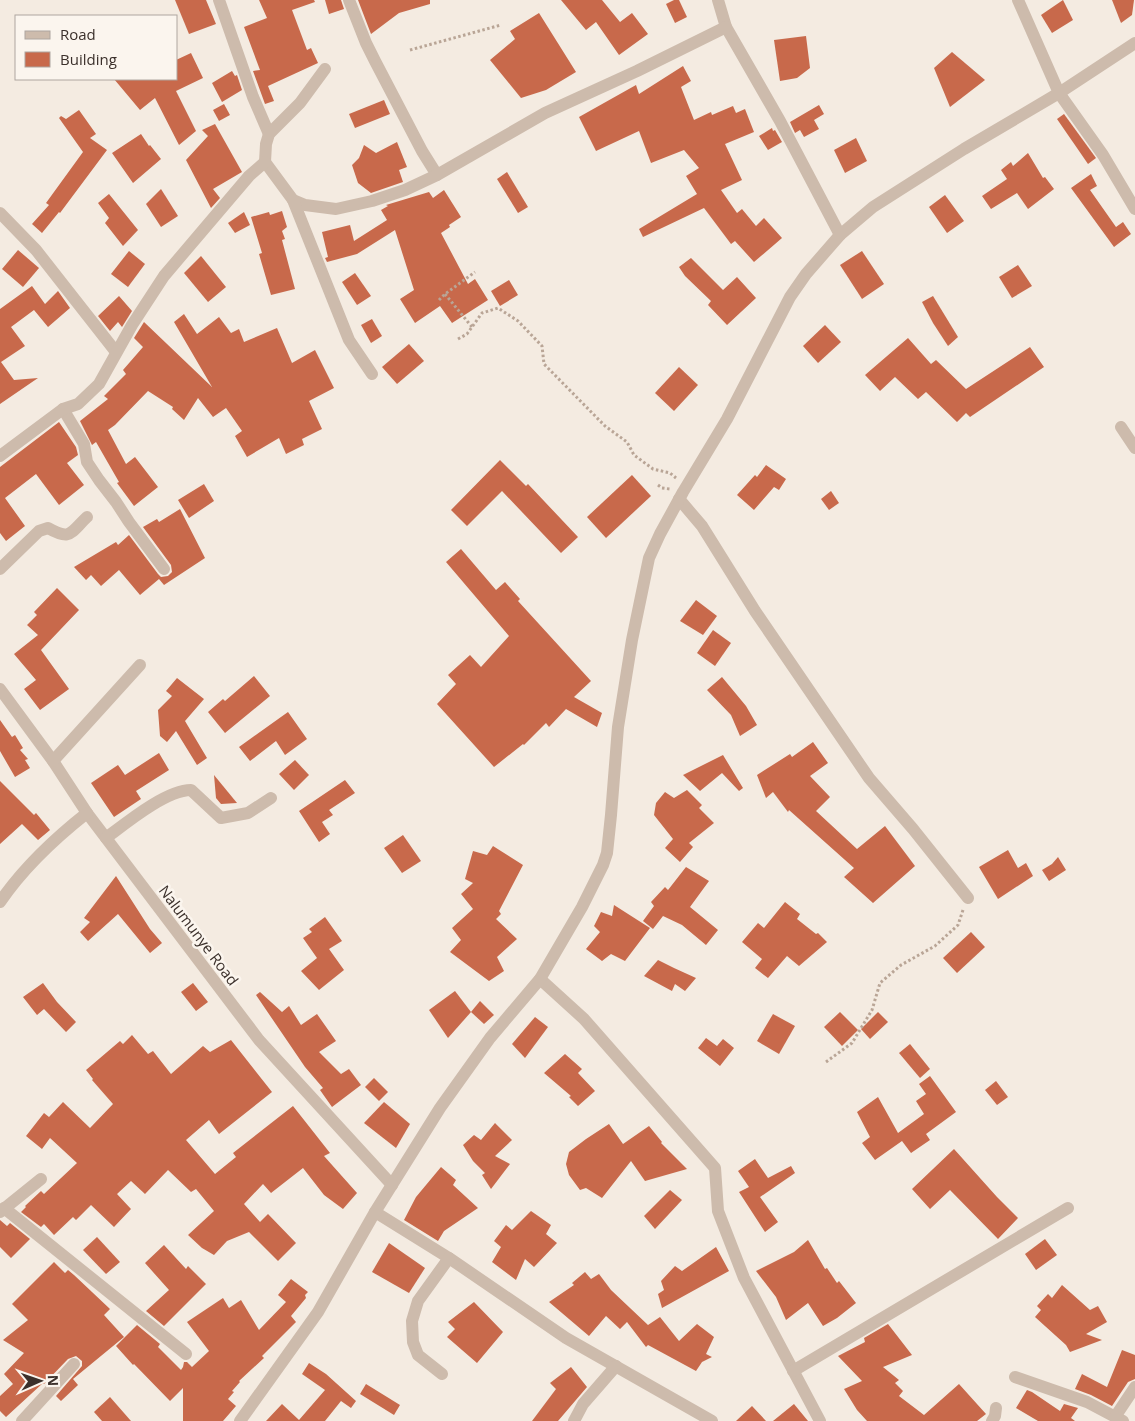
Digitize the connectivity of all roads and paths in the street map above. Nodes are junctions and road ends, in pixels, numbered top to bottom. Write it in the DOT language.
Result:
graph roads {
  1 [pos="219,0"];
  2 [pos="349,0"];
  3 [pos="718,0"];
  4 [pos="1018,0"];
  5 [pos="501,25"];
  6 [pos="726,27"];
  7 [pos="1135,43"];
  8 [pos="410,50"];
  9 [pos="325,69"];
  10 [pos="1059,94"];
  11 [pos="269,134"];
  12 [pos="265,162"];
  13 [pos="436,175"];
  14 [pos="293,200"];
  15 [pos="1135,209"];
  16 [pos="0,213"];
  17 [pos="840,235"];
  18 [pos="475,272"];
  19 [pos="445,294"];
  20 [pos="439,300"];
  21 [pos="472,326"];
  22 [pos="458,339"];
  23 [pos="116,352"];
  24 [pos="372,374"];
  25 [pos="63,409"];
  26 [pos="1121,427"];
  27 [pos="1135,448"];
  28 [pos="0,456"];
  29 [pos="686,487"];
  30 [pos="679,499"];
  31 [pos="88,517"];
  32 [pos="164,568"];
  33 [pos="0,569"];
  34 [pos="140,666"];
  35 [pos="0,689"];
  36 [pos="53,761"];
  37 [pos="271,798"];
  38 [pos="87,812"];
  39 [pos="106,838"];
  40 [pos="968,898"];
  41 [pos="0,902"];
  42 [pos="540,979"];
  43 [pos="826,1062"];
  44 [pos="41,1179"];
  45 [pos="392,1185"];
  46 [pos="1068,1208"];
  47 [pos="2,1210"];
  48 [pos="375,1212"];
  49 [pos="449,1258"];
  50 [pos="186,1354"];
  51 [pos="74,1364"];
  52 [pos="616,1366"];
  53 [pos="793,1371"];
  54 [pos="442,1374"];
  55 [pos="1015,1377"];
  56 [pos="1135,1387"];
  57 [pos="996,1408"];
  58 [pos="1119,1419"];
  59 [pos="22,1421"];
  60 [pos="240,1421"];
  61 [pos="574,1421"];
  62 [pos="712,1421"];
  63 [pos="820,1421"];
  64 [pos="992,1421"];
  1 -- 11 [label="street"];
  2 -- 13 [label="street"];
  3 -- 6 [label="street"];
  4 -- 10 [label="street"];
  5 -- 8 [label="path"];
  6 -- 13 [label="street"];
  6 -- 17 [label="street"];
  7 -- 10 [label="street"];
  9 -- 11 [label="street"];
  10 -- 15 [label="street"];
  10 -- 17 [label="street"];
  11 -- 12 [label="street"];
  12 -- 14 [label="street"];
  12 -- 23 [label="street"];
  13 -- 14 [label="street"];
  14 -- 24 [label="street"];
  16 -- 23 [label="street"];
  17 -- 29 [label="street"];
  18 -- 19 [label="path"];
  19 -- 20 [label="path"];
  19 -- 21 [label="path"];
  21 -- 22 [label="path"];
  21 -- 29 [label="path"];
  23 -- 25 [label="street"];
  25 -- 28 [label="street"];
  25 -- 32 [label="street"];
  26 -- 27 [label="street"];
  29 -- 30 [label="street"];
  30 -- 40 [label="street"];
  30 -- 42 [label="street"];
  31 -- 33 [label="street"];
  34 -- 36 [label="street"];
  35 -- 36 [label="street, Nalumunye Road"];
  36 -- 38 [label="street, Nalumunye Road"];
  37 -- 39 [label="street"];
  38 -- 39 [label="street, Nalumunye Road"];
  38 -- 41 [label="street"];
  39 -- 45 [label="street, Nalumunye Road"];
  40 -- 43 [label="path"];
  42 -- 45 [label="street"];
  42 -- 53 [label="street"];
  44 -- 47 [label="street"];
  45 -- 48 [label="street"];
  46 -- 53 [label="street"];
  47 -- 50 [label="street"];
  48 -- 49 [label="street"];
  48 -- 60 [label="street"];
  49 -- 52 [label="street"];
  49 -- 54 [label="street"];
  51 -- 59 [label="street"];
  52 -- 61 [label="street"];
  52 -- 62 [label="street"];
  53 -- 63 [label="street"];
  55 -- 58 [label="street"];
  56 -- 58 [label="street"];
  57 -- 64 [label="street"];
}
